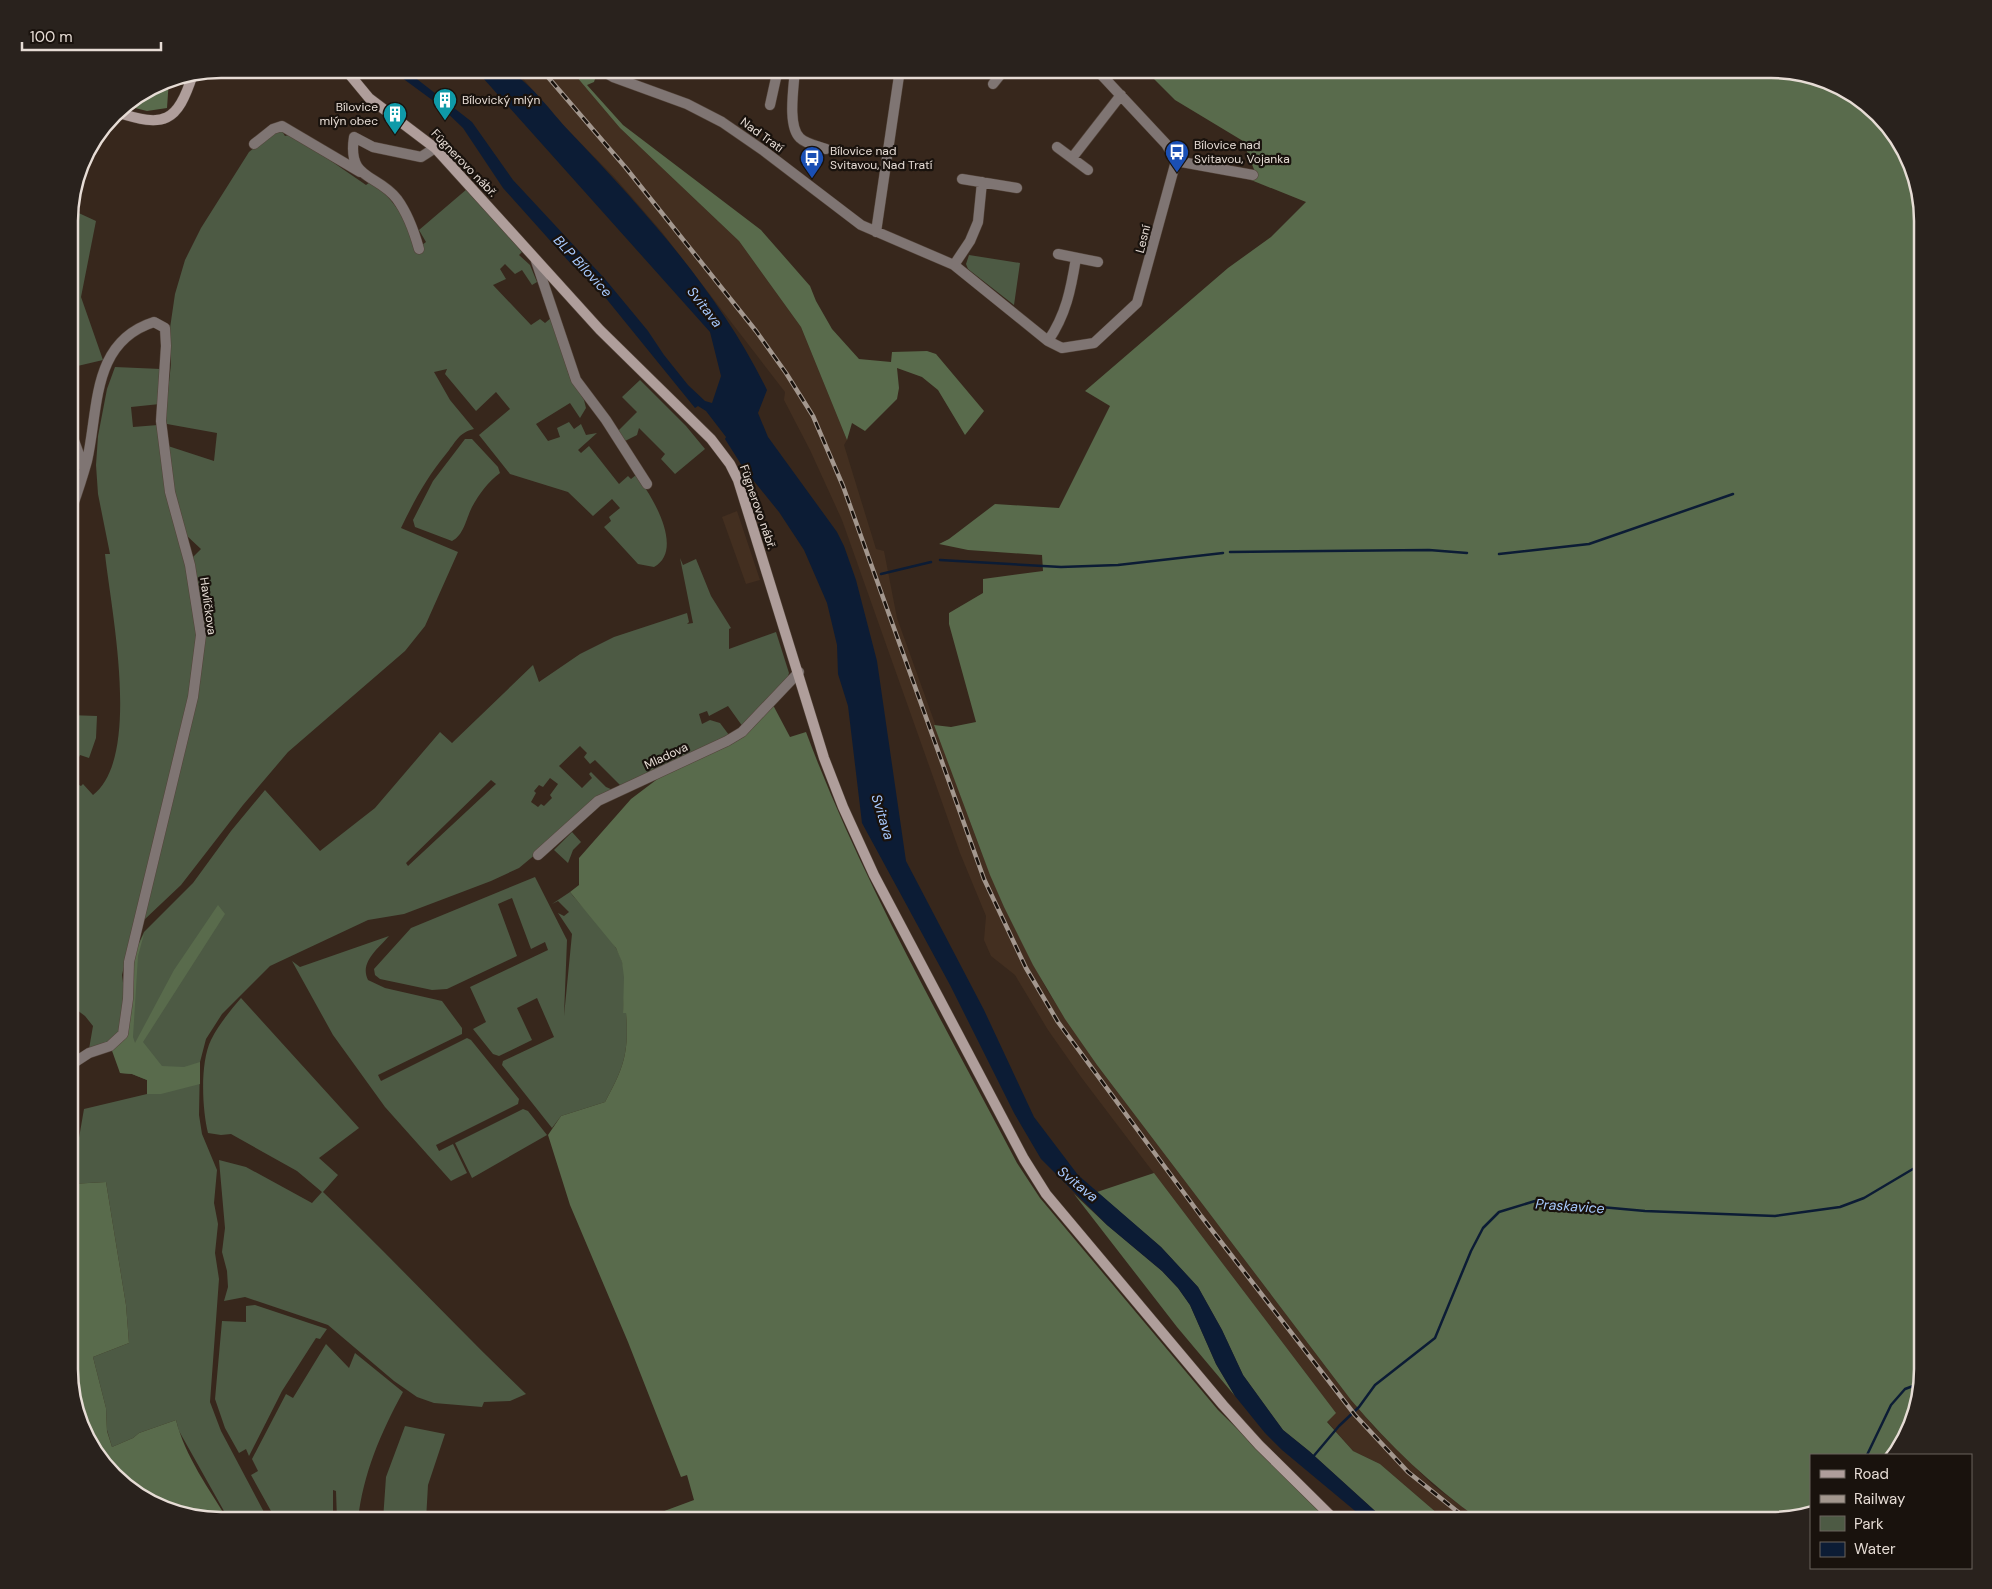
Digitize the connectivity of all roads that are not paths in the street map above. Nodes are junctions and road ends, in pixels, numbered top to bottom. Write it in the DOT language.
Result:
graph roads {
  1 [pos="352,78"];
  2 [pos="616,78"];
  3 [pos="776,78"];
  4 [pos="795,78"];
  5 [pos="899,78"];
  6 [pos="998,78"];
  7 [pos="1105,78"];
  8 [pos="191,81"];
  9 [pos="993,84"];
  10 [pos="1121,95"];
  11 [pos="770,105"];
  12 [pos="124,115"];
  13 [pos="254,144"];
  14 [pos="1057,147"];
  15 [pos="435,148"];
  16 [pos="826,149"];
  17 [pos="1072,158"];
  18 [pos="1176,161"];
  19 [pos="1088,170"];
  20 [pos="360,172"];
  21 [pos="1254,175"];
  22 [pos="962,179"];
  23 [pos="982,182"];
  24 [pos="1016,188"];
  25 [pos="876,232"];
  26 [pos="419,249"];
  27 [pos="1058,254"];
  28 [pos="1076,258"];
  29 [pos="536,261"];
  30 [pos="1098,262"];
  31 [pos="954,265"];
  32 [pos="1048,342"];
  33 [pos="78,452"];
  34 [pos="84,468"];
  35 [pos="647,484"];
  36 [pos="78,487"];
  37 [pos="799,672"];
  38 [pos="538,855"];
  39 [pos="78,1060"];
  40 [pos="1327,1512"];
  1 -- 15 [label="street, Fügnerovo nábř."];
  2 -- 25 [label="street, Nad Tratí"];
  3 -- 11 [label="street"];
  4 -- 16 [label="street"];
  5 -- 25 [label="street"];
  6 -- 9 [label="street"];
  7 -- 10 [label="street"];
  8 -- 12 [label="street"];
  10 -- 17 [label="street"];
  10 -- 18 [label="street"];
  13 -- 20 [label="street"];
  14 -- 17 [label="street"];
  15 -- 20 [label="street"];
  15 -- 29 [label="street, Fügnerovo nábř."];
  17 -- 19 [label="street"];
  18 -- 21 [label="street"];
  18 -- 32 [label="street, Lesní"];
  20 -- 26 [label="street"];
  22 -- 23 [label="street"];
  23 -- 24 [label="street"];
  23 -- 31 [label="street"];
  25 -- 31 [label="street, Nad Tratí"];
  27 -- 28 [label="street"];
  28 -- 30 [label="street"];
  28 -- 32 [label="street"];
  29 -- 35 [label="street, Fügnerovo nábř."];
  29 -- 37 [label="street, Fügnerovo nábř."];
  31 -- 32 [label="street, Nad Tratí"];
  33 -- 34 [label="street"];
  34 -- 36 [label="street, Havlíčkova"];
  34 -- 39 [label="street, Havlíčkova"];
  37 -- 38 [label="street, Mladova"];
  37 -- 40 [label="street, Fügnerovo nábř."];
}
